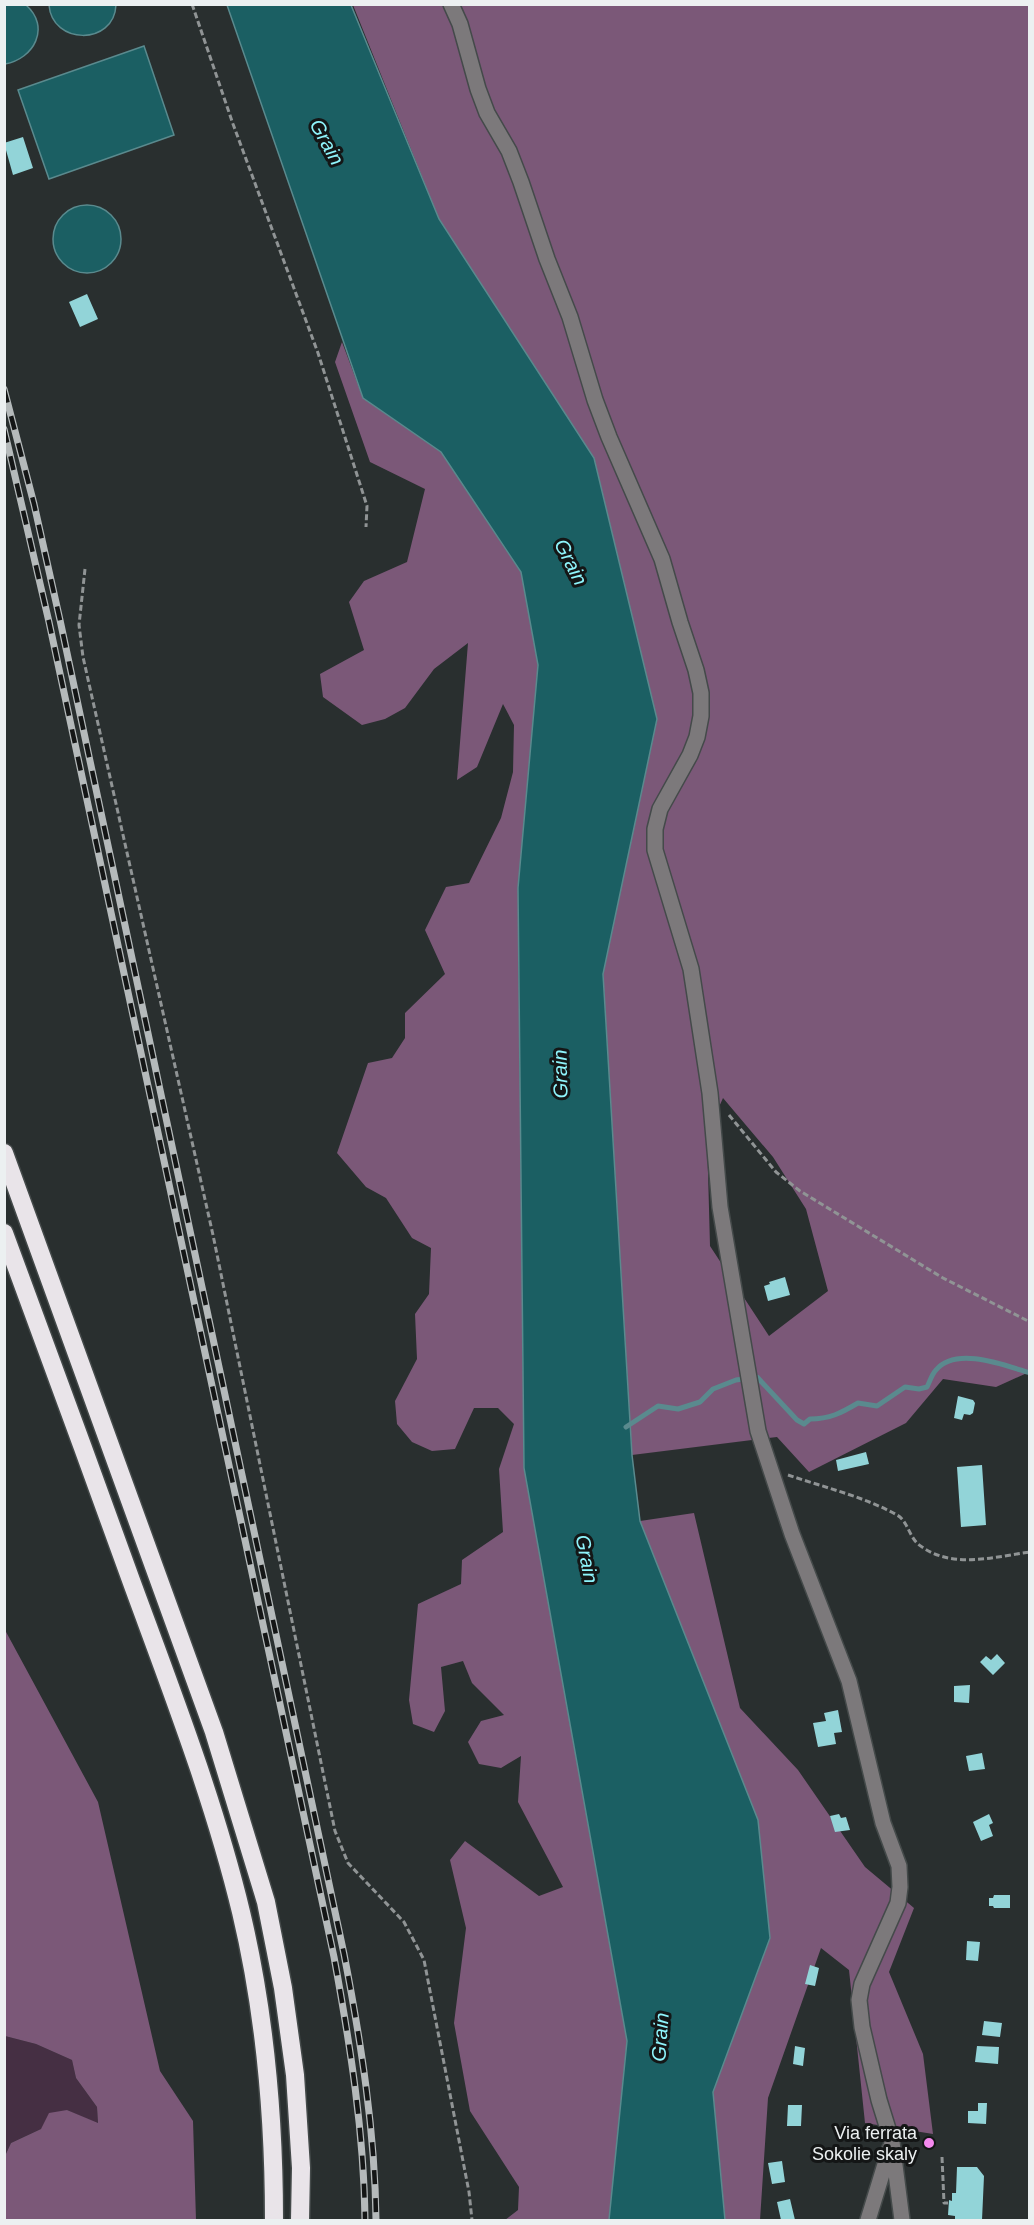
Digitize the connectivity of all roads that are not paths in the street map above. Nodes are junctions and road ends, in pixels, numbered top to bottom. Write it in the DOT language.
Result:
graph roads {
  1 [pos="451,4"];
  2 [pos="4,1153"];
  3 [pos="4,1233"];
  4 [pos="892,2142"];
  5 [pos="274,2220"];
  6 [pos="300,2220"];
  7 [pos="868,2220"];
  8 [pos="902,2220"];
  1 -- 4 [label="street"];
  2 -- 6 [label="highway"];
  3 -- 5 [label="highway"];
  4 -- 7 [label="street"];
  4 -- 8 [label="street"];
}
